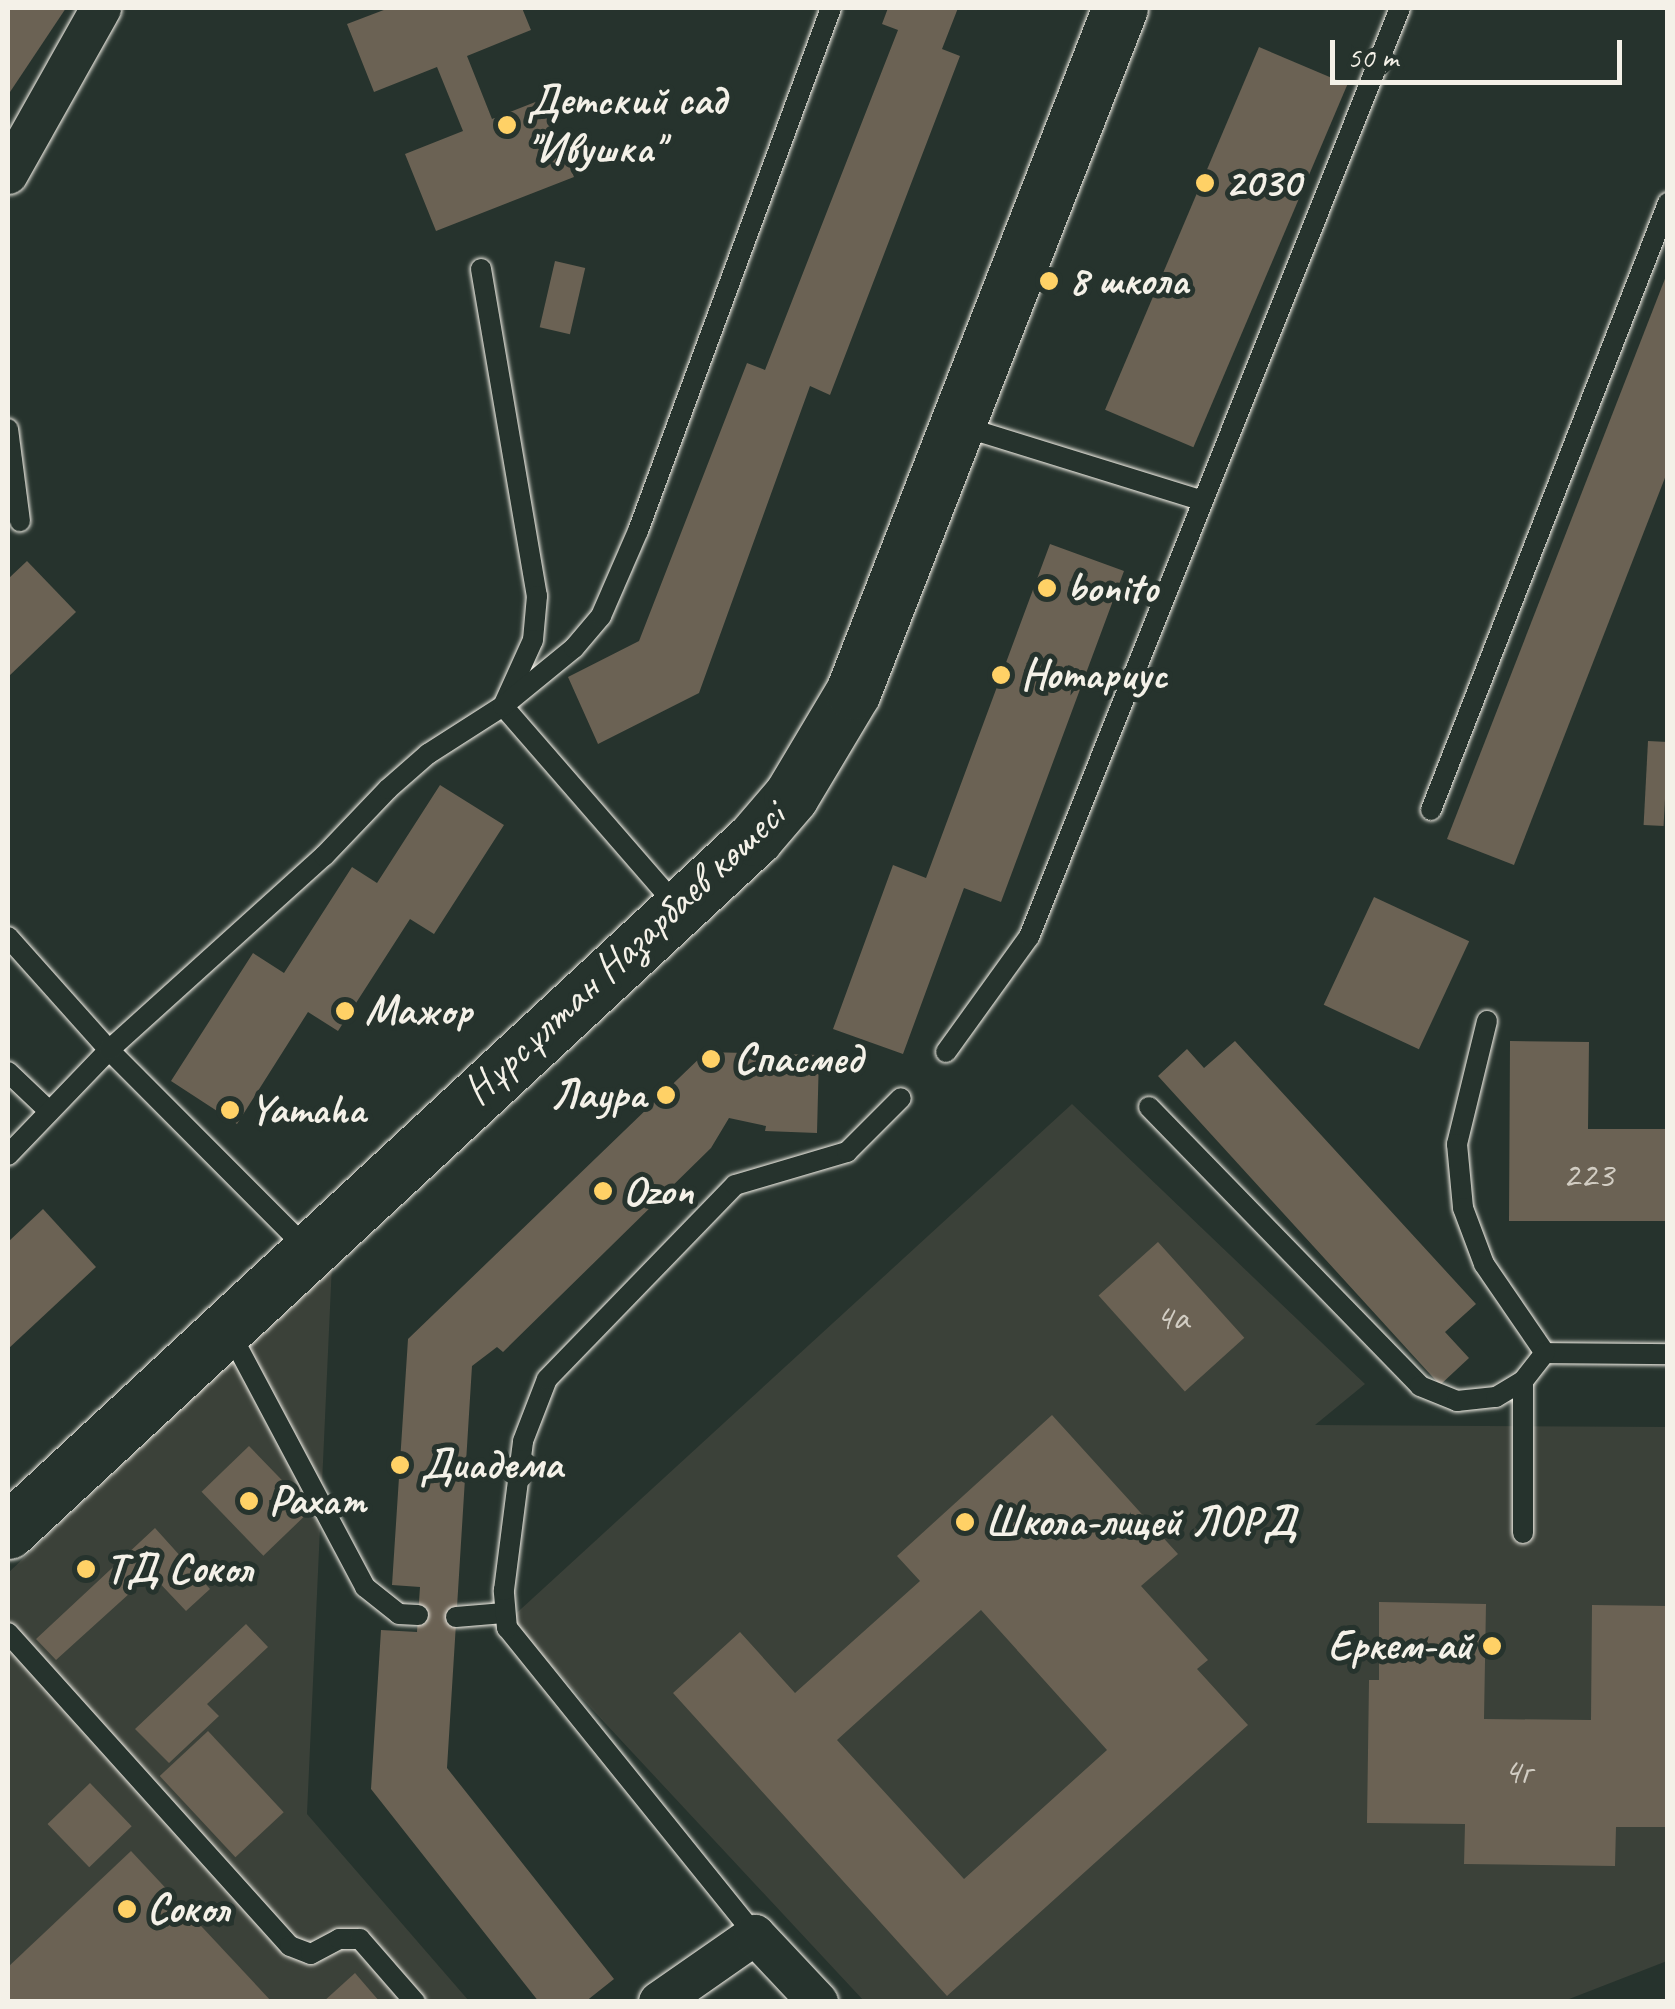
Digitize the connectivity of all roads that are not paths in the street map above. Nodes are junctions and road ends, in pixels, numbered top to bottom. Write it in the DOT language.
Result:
graph roads {
  1 [pos="101,8"];
  2 [pos="831,8"];
  3 [pos="1120,8"];
  4 [pos="1400,8"];
  5 [pos="8,174"];
  6 [pos="1668,203"];
  7 [pos="481,269"];
  8 [pos="958,425"];
  9 [pos="8,430"];
  10 [pos="1203,500"];
  11 [pos="20,521"];
  12 [pos="503,706"];
  13 [pos="1431,810"];
  14 [pos="678,908"];
  15 [pos="8,937"];
  16 [pos="1488,1021"];
  17 [pos="109,1050"];
  18 [pos="946,1052"];
  19 [pos="8,1072"];
  20 [pos="901,1098"];
  21 [pos="1149,1107"];
  22 [pos="50,1111"];
  23 [pos="8,1155"];
  24 [pos="308,1250"];
  25 [pos="226,1324"];
  26 [pos="1545,1352"];
  27 [pos="1668,1354"];
  28 [pos="1523,1380"];
  29 [pos="8,1531"];
  30 [pos="1524,1533"];
  31 [pos="504,1613"];
  32 [pos="418,1615"];
  33 [pos="456,1617"];
  34 [pos="8,1634"];
  35 [pos="755,1935"];
  36 [pos="416,2002"];
  37 [pos="660,2002"];
  38 [pos="818,2002"];
  1 -- 5 [label="street"];
  2 -- 12 [label="lane"];
  3 -- 8 [label="main road, Нұрсұлтан Назарбаев көшесі"];
  4 -- 10 [label="lane"];
  6 -- 13 [label="lane"];
  7 -- 12 [label="lane"];
  8 -- 10 [label="lane"];
  8 -- 14 [label="main road, Нұрсұлтан Назарбаев көшесі"];
  9 -- 11 [label="lane"];
  10 -- 18 [label="lane"];
  12 -- 14 [label="lane"];
  12 -- 17 [label="lane"];
  14 -- 24 [label="main road, Нұрсұлтан Назарбаев көшесі"];
  15 -- 17 [label="lane"];
  16 -- 26 [label="lane"];
  17 -- 22 [label="lane"];
  17 -- 24 [label="lane"];
  19 -- 22 [label="lane"];
  20 -- 31 [label="lane"];
  21 -- 28 [label="lane"];
  22 -- 23 [label="lane"];
  24 -- 25 [label="main road, Нұрсұлтан Назарбаев көшесі"];
  25 -- 29 [label="main road, Нұрсұлтан Назарбаев көшесі"];
  25 -- 32 [label="lane"];
  26 -- 27 [label="lane"];
  26 -- 28 [label="lane"];
  28 -- 30 [label="lane"];
  31 -- 33 [label="lane"];
  31 -- 35 [label="lane"];
  34 -- 36 [label="lane"];
  35 -- 37 [label="street"];
  35 -- 38 [label="street"];
}
